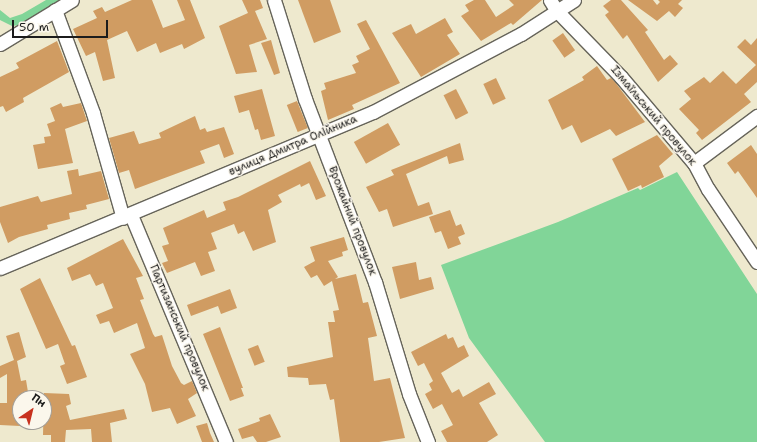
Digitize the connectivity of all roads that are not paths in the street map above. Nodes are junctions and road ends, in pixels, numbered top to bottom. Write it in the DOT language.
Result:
graph roads {
  1 [pos="72,0"];
  2 [pos="274,0"];
  3 [pos="550,0"];
  4 [pos="574,0"];
  5 [pos="55,10"];
  6 [pos="557,11"];
  7 [pos="0,44"];
  8 [pos="757,116"];
  9 [pos="320,135"];
  10 [pos="694,163"];
  11 [pos="127,216"];
  12 [pos="757,262"];
  13 [pos="0,268"];
  14 [pos="226,442"];
  15 [pos="428,442"];
  1 -- 5 [label="street"];
  2 -- 9 [label="street, Врожайний провулок"];
  3 -- 6 [label="street, Ізмаїльський провулок"];
  4 -- 6 [label="street, вулиця Дмитра Олійника"];
  5 -- 7 [label="street"];
  5 -- 11 [label="street, Партизанський провулок"];
  6 -- 9 [label="street, вулиця Дмитра Олійника"];
  6 -- 10 [label="street, Ізмаїльський провулок"];
  8 -- 10 [label="street"];
  9 -- 11 [label="street, вулиця Дмитра Олійника"];
  9 -- 15 [label="street, Врожайний провулок"];
  10 -- 12 [label="street, Ізмаїльський провулок"];
  11 -- 13 [label="street, вулиця Дмитра Олійника"];
  11 -- 14 [label="street, Партизанський провулок"];
}
